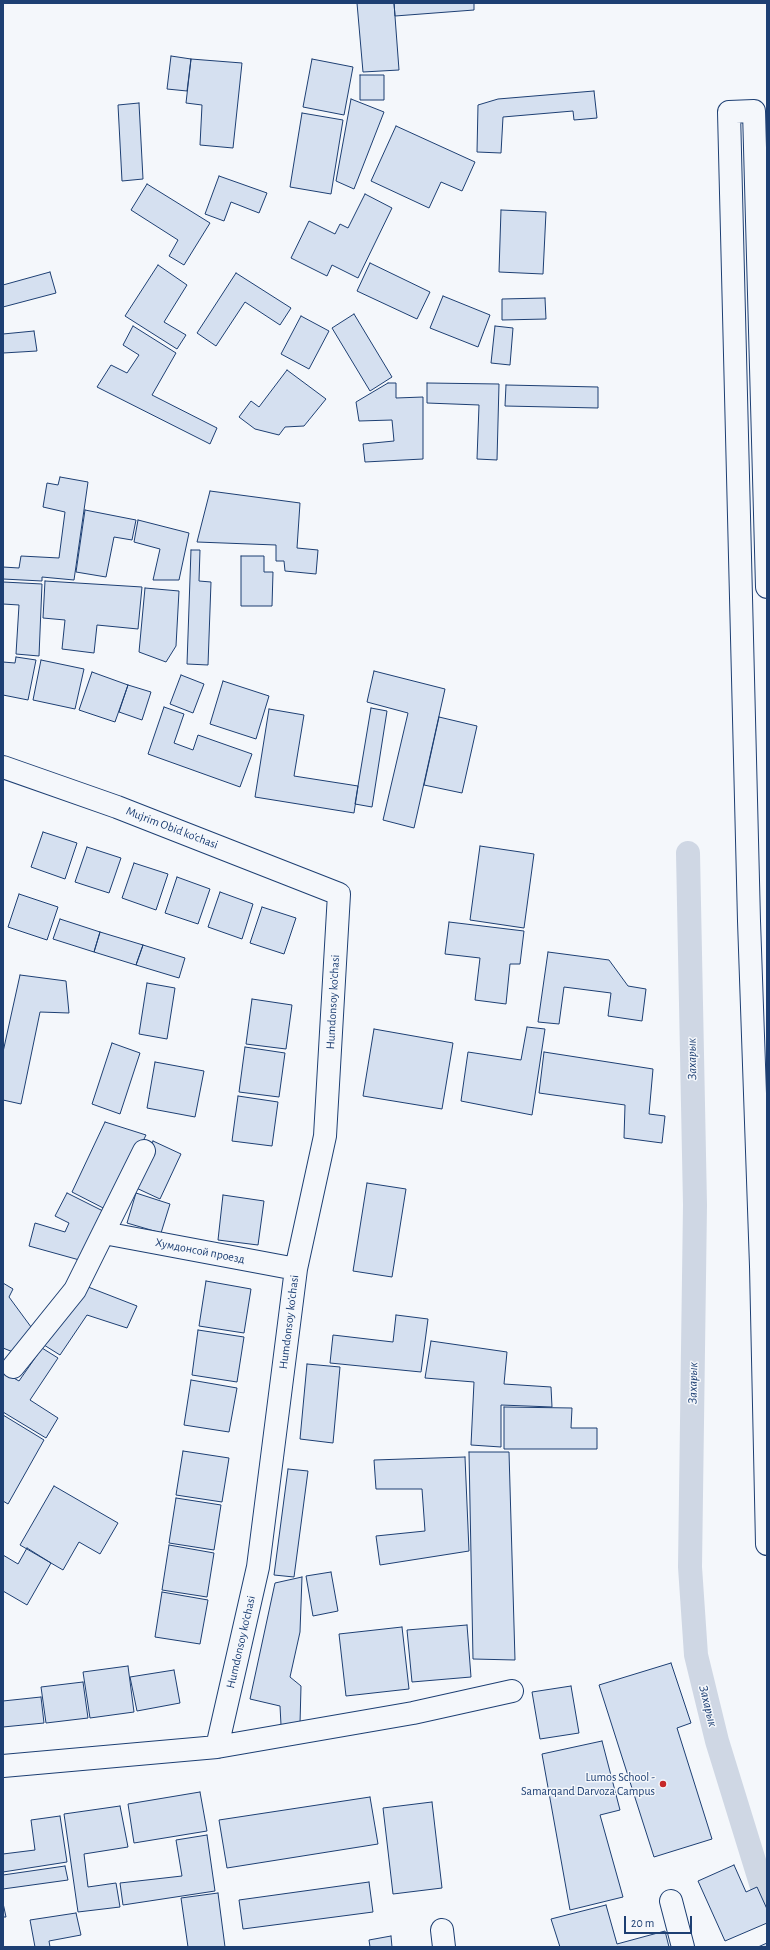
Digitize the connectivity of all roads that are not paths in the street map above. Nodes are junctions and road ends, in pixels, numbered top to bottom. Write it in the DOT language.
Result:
graph roads {
  1 [pos="767,588"];
  2 [pos="3,767"];
  3 [pos="339,894"];
  4 [pos="144,1151"];
  5 [pos="104,1233"];
  6 [pos="296,1269"];
  7 [pos="13,1367"];
  8 [pos="767,1544"];
  9 [pos="512,1691"];
  10 [pos="217,1747"];
  11 [pos="3,1766"];
  12 [pos="670,1901"];
  13 [pos="683,1947"];
  1 -- 8 [label="street"];
  2 -- 3 [label="street, Mujrim Obid ko'chasi"];
  3 -- 6 [label="street, Humdonsoy ko'chasi"];
  4 -- 5 [label="street"];
  5 -- 6 [label="street, Хумдонсой проезд"];
  5 -- 7 [label="street"];
  6 -- 10 [label="street, Humdonsoy ko'chasi"];
  9 -- 10 [label="street"];
  10 -- 11 [label="street"];
  12 -- 13 [label="street"];
}
